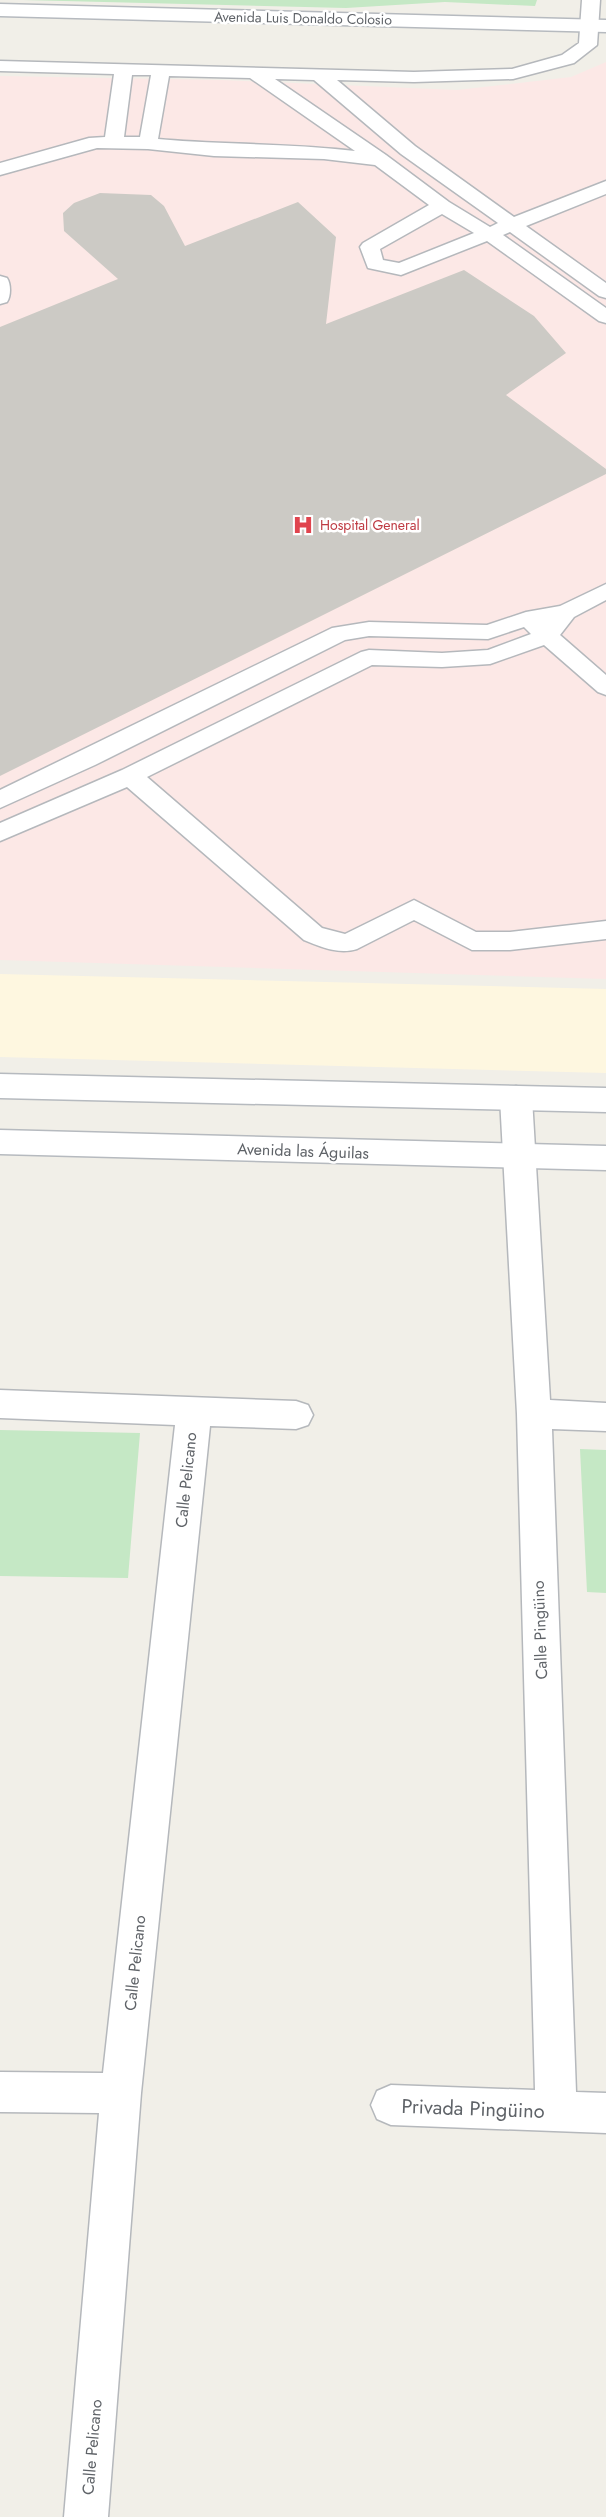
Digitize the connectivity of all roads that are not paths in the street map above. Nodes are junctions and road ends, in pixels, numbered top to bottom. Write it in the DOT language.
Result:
graph roads {
  1 [pos="591,0"];
  2 [pos="0,10"];
  3 [pos="598,25"];
  4 [pos="0,66"];
  5 [pos="124,69"];
  6 [pos="162,70"];
  7 [pos="252,72"];
  8 [pos="317,73"];
  9 [pos="114,142"];
  10 [pos="148,143"];
  11 [pos="379,159"];
  12 [pos="0,169"];
  13 [pos="606,187"];
  14 [pos="442,206"];
  15 [pos="595,212"];
  16 [pos="520,231"];
  17 [pos="489,234"];
  18 [pos="606,271"];
  19 [pos="587,278"];
  20 [pos="0,282"];
  21 [pos="606,292"];
  22 [pos="0,298"];
  23 [pos="606,317"];
  24 [pos="606,591"];
  25 [pos="566,612"];
  26 [pos="526,619"];
  27 [pos="547,636"];
  28 [pos="606,687"];
  29 [pos="130,776"];
  30 [pos="0,800"];
  31 [pos="0,833"];
  32 [pos="606,930"];
  33 [pos="0,1086"];
  34 [pos="516,1098"];
  35 [pos="606,1100"];
  36 [pos="0,1142"];
  37 [pos="520,1157"];
  38 [pos="606,1158"];
  39 [pos="0,1404"];
  40 [pos="194,1411"];
  41 [pos="534,1414"];
  42 [pos="296,1415"];
  43 [pos="606,1417"];
  44 [pos="0,2092"];
  45 [pos="121,2093"];
  46 [pos="391,2105"];
  47 [pos="556,2112"];
  48 [pos="606,2113"];
  49 [pos="86,2517"];
  1 -- 3 [label="lane"];
  2 -- 3 [label="street, Avenida Luis Donaldo Colosio"];
  3 -- 8 [label="lane"];
  4 -- 5 [label="lane"];
  5 -- 6 [label="lane"];
  5 -- 9 [label="lane"];
  6 -- 7 [label="lane"];
  6 -- 10 [label="lane"];
  7 -- 8 [label="lane"];
  7 -- 11 [label="lane"];
  8 -- 16 [label="lane"];
  9 -- 10 [label="lane"];
  9 -- 12 [label="lane"];
  10 -- 11 [label="lane"];
  11 -- 14 [label="lane"];
  13 -- 16 [label="lane"];
  14 -- 17 [label="lane"];
  14 -- 17 [label="lane"];
  15 -- 16 [label="lane"];
  16 -- 17 [label="lane"];
  16 -- 19 [label="lane"];
  17 -- 23 [label="lane"];
  18 -- 19 [label="lane"];
  19 -- 21 [label="lane"];
  20 -- 22 [label="lane"];
  24 -- 25 [label="lane"];
  25 -- 26 [label="lane"];
  25 -- 27 [label="lane"];
  26 -- 27 [label="lane"];
  26 -- 30 [label="lane"];
  27 -- 28 [label="lane"];
  27 -- 29 [label="lane"];
  29 -- 31 [label="lane"];
  29 -- 32 [label="lane"];
  33 -- 34 [label="street"];
  34 -- 35 [label="street"];
  34 -- 37 [label="street, Calle Pingüino"];
  36 -- 37 [label="street, Avenida las Águilas"];
  37 -- 38 [label="street, Avenida las Águilas"];
  37 -- 41 [label="street, Calle Pingüino"];
  39 -- 40 [label="street, Calle Pelicano"];
  40 -- 42 [label="street, Calle Pelicano"];
  40 -- 45 [label="street, Calle Pelicano"];
  41 -- 43 [label="street"];
  41 -- 47 [label="street, Calle Pingüino"];
  44 -- 45 [label="street"];
  45 -- 49 [label="street, Calle Pelicano"];
  46 -- 47 [label="street, Privada Pingüino"];
  47 -- 48 [label="street"];
}
